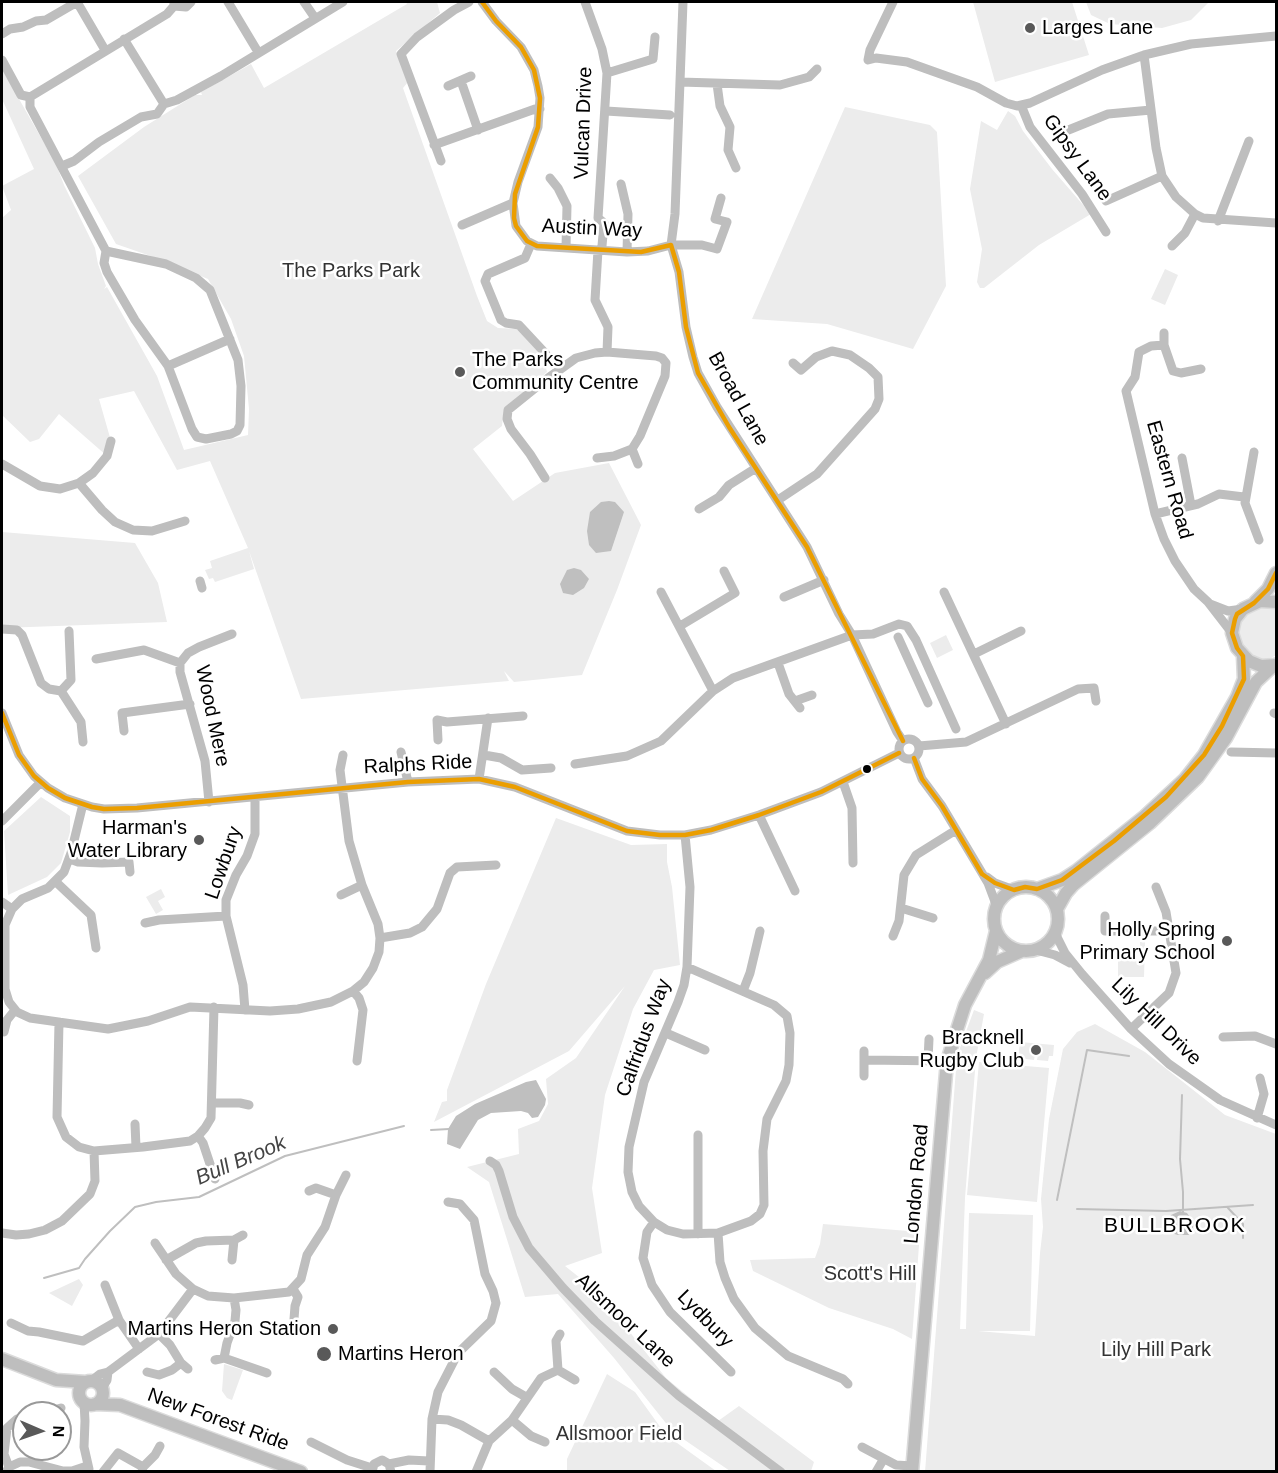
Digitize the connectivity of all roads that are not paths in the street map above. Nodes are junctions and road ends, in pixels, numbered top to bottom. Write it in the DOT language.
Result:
graph roads {
  1 [pos="77,2"];
  2 [pos="191,2"];
  3 [pos="228,2"];
  4 [pos="304,2"];
  5 [pos="343,2"];
  6 [pos="469,2"];
  7 [pos="482,2"];
  8 [pos="585,2"];
  9 [pos="683,2"];
  10 [pos="893,2"];
  11 [pos="174,4"];
  12 [pos="315,18"];
  13 [pos="2,34"];
  14 [pos="1276,36"];
  15 [pos="656,37"];
  16 [pos="124,39"];
  17 [pos="105,50"];
  18 [pos="258,52"];
  19 [pos="1144,55"];
  20 [pos="2,60"];
  21 [pos="817,69"];
  22 [pos="607,73"];
  23 [pos="471,76"];
  24 [pos="461,81"];
  25 [pos="680,82"];
  26 [pos="717,84"];
  27 [pos="448,86"];
  28 [pos="30,97"];
  29 [pos="164,104"];
  30 [pos="1021,105"];
  31 [pos="540,109"];
  32 [pos="1151,110"];
  33 [pos="606,111"];
  34 [pos="670,116"];
  35 [pos="478,130"];
  36 [pos="1061,133"];
  37 [pos="1249,141"];
  38 [pos="434,145"];
  39 [pos="441,161"];
  40 [pos="63,166"];
  41 [pos="736,168"];
  42 [pos="1162,176"];
  43 [pos="550,178"];
  44 [pos="621,184"];
  45 [pos="722,198"];
  46 [pos="1106,201"];
  47 [pos="513,203"];
  48 [pos="1195,214"];
  49 [pos="1218,221"];
  50 [pos="1276,223"];
  51 [pos="462,225"];
  52 [pos="1106,232"];
  53 [pos="531,244"];
  54 [pos="671,245"];
  55 [pos="1172,246"];
  56 [pos="566,248"];
  57 [pos="600,248"];
  58 [pos="106,251"];
  59 [pos="627,252"];
  60 [pos="1164,333"];
  61 [pos="230,339"];
  62 [pos="1164,345"];
  63 [pos="607,352"];
  64 [pos="546,354"];
  65 [pos="794,363"];
  66 [pos="168,366"];
  67 [pos="1201,369"];
  68 [pos="111,441"];
  69 [pos="632,449"];
  70 [pos="1254,452"];
  71 [pos="597,458"];
  72 [pos="1182,458"];
  73 [pos="2,464"];
  74 [pos="638,464"];
  75 [pos="756,468"];
  76 [pos="545,478"];
  77 [pos="79,483"];
  78 [pos="1244,497"];
  79 [pos="778,500"];
  80 [pos="1191,505"];
  81 [pos="699,509"];
  82 [pos="1155,513"];
  83 [pos="185,521"];
  84 [pos="1259,540"];
  85 [pos="723,571"];
  86 [pos="1276,573"];
  87 [pos="824,580"];
  88 [pos="661,592"];
  89 [pos="944,592"];
  90 [pos="784,597"];
  91 [pos="1208,602"];
  92 [pos="1276,602"];
  93 [pos="1249,606"];
  94 [pos="680,626"];
  95 [pos="2,628"];
  96 [pos="69,631"];
  97 [pos="1021,631"];
  98 [pos="1232,633"];
  99 [pos="232,634"];
  100 [pos="852,635"];
  101 [pos="898,637"];
  102 [pos="974,654"];
  103 [pos="1243,656"];
  104 [pos="96,659"];
  105 [pos="925,661"];
  106 [pos="180,663"];
  107 [pos="778,663"];
  108 [pos="1275,665"];
  109 [pos="912,667"];
  110 [pos="713,691"];
  111 [pos="62,692"];
  112 [pos="812,695"];
  113 [pos="1096,701"];
  114 [pos="936,703"];
  115 [pos="190,704"];
  116 [pos="2,712"];
  117 [pos="523,716"];
  118 [pos="488,718"];
  119 [pos="1006,724"];
  120 [pos="956,729"];
  121 [pos="124,731"];
  122 [pos="438,740"];
  123 [pos="903,741"];
  124 [pos="83,742"];
  125 [pos="919,746"];
  126 [pos="401,752"];
  127 [pos="1231,752"];
  128 [pos="899,753"];
  129 [pos="1276,753"];
  130 [pos="484,755"];
  131 [pos="343,756"];
  132 [pos="914,758"];
  133 [pos="575,764"];
  134 [pos="551,768"];
  135 [pos="479,779"];
  136 [pos="41,782"];
  137 [pos="408,782"];
  138 [pos="843,782"];
  139 [pos="343,788"];
  140 [pos="255,798"];
  141 [pos="209,802"];
  142 [pos="82,804"];
  143 [pos="759,815"];
  144 [pos="2,821"];
  145 [pos="956,830"];
  146 [pos="685,835"];
  147 [pos="70,859"];
  148 [pos="853,863"];
  149 [pos="496,865"];
  150 [pos="130,872"];
  151 [pos="982,874"];
  152 [pos="56,882"];
  153 [pos="362,885"];
  154 [pos="1156,887"];
  155 [pos="1037,889"];
  156 [pos="1014,890"];
  157 [pos="795,891"];
  158 [pos="341,895"];
  159 [pos="2,902"];
  160 [pos="997,907"];
  161 [pos="901,908"];
  162 [pos="12,909"];
  163 [pos="1057,909"];
  164 [pos="225,916"];
  165 [pos="1105,916"];
  166 [pos="933,918"];
  167 [pos="145,923"];
  168 [pos="996,930"];
  169 [pos="760,931"];
  170 [pos="1169,931"];
  171 [pos="1055,933"];
  172 [pos="893,936"];
  173 [pos="380,938"];
  174 [pos="96,948"];
  175 [pos="1036,950"];
  176 [pos="1022,951"];
  177 [pos="687,968"];
  178 [pos="1079,970"];
  179 [pos="979,978"];
  180 [pos="4,989"];
  181 [pos="353,991"];
  182 [pos="743,991"];
  183 [pos="214,1007"];
  184 [pos="15,1010"];
  185 [pos="245,1010"];
  186 [pos="59,1022"];
  187 [pos="1131,1029"];
  188 [pos="3,1032"];
  189 [pos="666,1033"];
  190 [pos="1223,1037"];
  191 [pos="929,1039"];
  192 [pos="1276,1044"];
  193 [pos="705,1050"];
  194 [pos="928,1060"];
  195 [pos="357,1061"];
  196 [pos="947,1061"];
  197 [pos="864,1076"];
  198 [pos="1260,1078"];
  199 [pos="213,1103"];
  200 [pos="249,1105"];
  201 [pos="1257,1118"];
  202 [pos="135,1124"];
  203 [pos="1276,1125"];
  204 [pos="698,1135"];
  205 [pos="198,1136"];
  206 [pos="136,1147"];
  207 [pos="94,1151"];
  208 [pos="490,1161"];
  209 [pos="346,1175"];
  210 [pos="215,1179"];
  211 [pos="309,1191"];
  212 [pos="336,1195"];
  213 [pos="448,1202"];
  214 [pos="654,1222"];
  215 [pos="2,1233"];
  216 [pos="698,1233"];
  217 [pos="718,1233"];
  218 [pos="243,1235"];
  219 [pos="234,1240"];
  220 [pos="155,1243"];
  221 [pos="166,1260"];
  222 [pos="232,1260"];
  223 [pos="105,1285"];
  224 [pos="193,1288"];
  225 [pos="293,1289"];
  226 [pos="234,1298"];
  227 [pos="294,1319"];
  228 [pos="119,1320"];
  229 [pos="11,1323"];
  230 [pos="159,1334"];
  231 [pos="560,1334"];
  232 [pos="139,1349"];
  233 [pos="2,1359"];
  234 [pos="558,1370"];
  235 [pos="147,1372"];
  236 [pos="494,1372"];
  237 [pos="731,1372"];
  238 [pos="267,1374"];
  239 [pos="56,1380"];
  240 [pos="575,1380"];
  241 [pos="848,1384"];
  242 [pos="95,1385"];
  243 [pos="526,1397"];
  244 [pos="89,1402"];
  245 [pos="120,1404"];
  246 [pos="432,1419"];
  247 [pos="512,1420"];
  248 [pos="12,1424"];
  249 [pos="489,1441"];
  250 [pos="311,1442"];
  251 [pos="545,1442"];
  252 [pos="160,1446"];
  253 [pos="862,1447"];
  254 [pos="883,1460"];
  255 [pos="390,1468"];
  256 [pos="430,1468"];
  257 [pos="8,1469"];
  258 [pos="89,1469"];
  259 [pos="143,1469"];
  260 [pos="912,1469"];
  261 [pos="299,1470"];
  262 [pos="372,1470"];
  263 [pos="103,1472"];
  264 [pos="476,1472"];
  265 [pos="781,1472"];
  266 [pos="876,1472"];
  1 -- 13 [label="street"];
  1 -- 17 [label="street"];
  2 -- 11 [label="street"];
  3 -- 18 [label="street"];
  4 -- 12 [label="street"];
  5 -- 12 [label="street"];
  6 -- 38 [label="street"];
  7 -- 31 [label="street, Austin Way"];
  8 -- 22 [label="street, Vulcan Drive"];
  9 -- 25 [label="street, Broad Lane"];
  10 -- 30 [label="street"];
  11 -- 16 [label="street"];
  12 -- 18 [label="street"];
  14 -- 19 [label="street"];
  15 -- 22 [label="street"];
  16 -- 17 [label="street"];
  16 -- 29 [label="street"];
  17 -- 28 [label="street"];
  18 -- 29 [label="street"];
  19 -- 30 [label="street"];
  19 -- 32 [label="street"];
  20 -- 28 [label="street"];
  21 -- 26 [label="street"];
  22 -- 33 [label="street, Vulcan Drive"];
  23 -- 24 [label="street"];
  24 -- 27 [label="street"];
  24 -- 35 [label="street"];
  25 -- 26 [label="street"];
  25 -- 54 [label="street, Broad Lane"];
  26 -- 41 [label="street"];
  28 -- 40 [label="street"];
  29 -- 40 [label="street"];
  30 -- 52 [label="street, Gipsy Lane"];
  31 -- 35 [label="street"];
  31 -- 47 [label="street, Austin Way"];
  32 -- 36 [label="street"];
  32 -- 42 [label="street"];
  33 -- 34 [label="street"];
  33 -- 57 [label="street, Vulcan Drive"];
  35 -- 38 [label="street"];
  37 -- 49 [label="street"];
  38 -- 39 [label="street"];
  40 -- 58 [label="street"];
  42 -- 46 [label="street"];
  42 -- 48 [label="street"];
  43 -- 56 [label="street"];
  44 -- 59 [label="street"];
  45 -- 54 [label="street, Austin Way"];
  47 -- 51 [label="street"];
  47 -- 53 [label="street, Austin Way"];
  48 -- 49 [label="street"];
  48 -- 55 [label="street"];
  49 -- 50 [label="street"];
  53 -- 56 [label="street, Austin Way"];
  53 -- 64 [label="street"];
  54 -- 59 [label="street, Austin Way"];
  54 -- 75 [label="street, Broad Lane"];
  56 -- 57 [label="street, Austin Way"];
  57 -- 59 [label="street, Austin Way"];
  57 -- 63 [label="street, Vulcan Drive"];
  58 -- 61 [label="street"];
  58 -- 66 [label="street"];
  60 -- 62 [label="street"];
  61 -- 66 [label="street"];
  61 -- 66 [label="street"];
  62 -- 67 [label="street"];
  62 -- 82 [label="street, Eastern Road"];
  63 -- 69 [label="street"];
  63 -- 76 [label="street"];
  65 -- 79 [label="street"];
  68 -- 77 [label="street"];
  69 -- 71 [label="street"];
  69 -- 74 [label="street"];
  70 -- 78 [label="street"];
  72 -- 80 [label="street"];
  73 -- 77 [label="street"];
  75 -- 79 [label="street, Broad Lane"];
  75 -- 81 [label="street"];
  77 -- 83 [label="street"];
  78 -- 80 [label="street"];
  78 -- 84 [label="street"];
  79 -- 87 [label="street, Broad Lane"];
  80 -- 82 [label="street"];
  82 -- 91 [label="street, Eastern Road"];
  85 -- 94 [label="street"];
  86 -- 93 [label="main road"];
  87 -- 90 [label="street"];
  87 -- 100 [label="street, Broad Lane"];
  88 -- 94 [label="street"];
  89 -- 102 [label="street"];
  91 -- 93 [label="street"];
  91 -- 98 [label="street, Eastern Road"];
  92 -- 93 [label="main road"];
  93 -- 98 [label="main road"];
  94 -- 110 [label="street"];
  95 -- 111 [label="street"];
  96 -- 111 [label="street"];
  97 -- 102 [label="street"];
  98 -- 103 [label="main road"];
  99 -- 106 [label="street, Wood Mere"];
  100 -- 105 [label="street"];
  100 -- 107 [label="street"];
  100 -- 123 [label="street, Broad Lane"];
  101 -- 109 [label="street"];
  102 -- 119 [label="street"];
  103 -- 108 [label="main road"];
  103 -- 155 [label="main road"];
  104 -- 106 [label="street"];
  105 -- 109 [label="street"];
  105 -- 114 [label="street"];
  106 -- 115 [label="street, Wood Mere"];
  107 -- 110 [label="street"];
  107 -- 112 [label="street"];
  108 -- 163 [label="main road"];
  109 -- 114 [label="street"];
  110 -- 133 [label="street"];
  111 -- 124 [label="street"];
  113 -- 119 [label="street"];
  114 -- 120 [label="street"];
  115 -- 121 [label="street"];
  115 -- 141 [label="street, Wood Mere"];
  116 -- 136 [label="street, Ralphs Ride"];
  117 -- 118 [label="street"];
  118 -- 122 [label="street"];
  118 -- 130 [label="street"];
  119 -- 125 [label="street"];
  123 -- 125 [label="street"];
  123 -- 128 [label="street"];
  125 -- 132 [label="street"];
  126 -- 137 [label="street"];
  127 -- 129 [label="street"];
  128 -- 132 [label="street"];
  128 -- 138 [label="street, Ralphs Ride"];
  130 -- 134 [label="street"];
  130 -- 135 [label="street"];
  131 -- 139 [label="street"];
  132 -- 145 [label="street"];
  135 -- 137 [label="street, Ralphs Ride"];
  135 -- 146 [label="street, Ralphs Ride"];
  136 -- 142 [label="street, Ralphs Ride"];
  136 -- 144 [label="street"];
  137 -- 139 [label="street, Ralphs Ride"];
  138 -- 143 [label="street, Ralphs Ride"];
  138 -- 148 [label="street"];
  139 -- 140 [label="street, Ralphs Ride"];
  139 -- 153 [label="street"];
  140 -- 141 [label="street, Ralphs Ride"];
  140 -- 164 [label="street, Lowbury"];
  141 -- 142 [label="street, Ralphs Ride"];
  142 -- 147 [label="street"];
  143 -- 146 [label="street, Ralphs Ride"];
  143 -- 157 [label="street"];
  145 -- 151 [label="street"];
  145 -- 161 [label="street"];
  146 -- 177 [label="street, Calfridus Way"];
  147 -- 150 [label="street"];
  147 -- 152 [label="street"];
  149 -- 173 [label="street"];
  151 -- 156 [label="street"];
  151 -- 160 [label="street"];
  152 -- 162 [label="street"];
  152 -- 174 [label="street"];
  153 -- 158 [label="street"];
  153 -- 173 [label="street"];
  154 -- 170 [label="street"];
  155 -- 156 [label="main road"];
  155 -- 163 [label="main road"];
  156 -- 160 [label="main road"];
  159 -- 162 [label="street"];
  160 -- 168 [label="main road"];
  161 -- 166 [label="street"];
  161 -- 172 [label="street"];
  162 -- 180 [label="street"];
  163 -- 171 [label="main road"];
  164 -- 167 [label="street"];
  164 -- 185 [label="street, Lowbury"];
  165 -- 170 [label="street"];
  168 -- 176 [label="main road"];
  168 -- 179 [label="main road, London Road"];
  169 -- 182 [label="street"];
  170 -- 187 [label="street"];
  171 -- 175 [label="main road"];
  171 -- 178 [label="street, Lily Hill Drive"];
  173 -- 181 [label="street"];
  175 -- 176 [label="main road"];
  175 -- 178 [label="street, Lily Hill Drive"];
  176 -- 179 [label="main road, London Road"];
  177 -- 182 [label="street, Calfridus Way"];
  177 -- 189 [label="street, Calfridus Way"];
  178 -- 187 [label="street, Lily Hill Drive"];
  179 -- 196 [label="main road, London Road"];
  180 -- 184 [label="street"];
  181 -- 185 [label="street"];
  181 -- 195 [label="street"];
  182 -- 217 [label="street, Calfridus Way"];
  183 -- 185 [label="street"];
  183 -- 186 [label="street"];
  183 -- 199 [label="street"];
  184 -- 186 [label="street"];
  184 -- 188 [label="street"];
  186 -- 207 [label="street"];
  187 -- 201 [label="street, Lily Hill Drive"];
  189 -- 193 [label="street"];
  189 -- 214 [label="street, Calfridus Way"];
  190 -- 192 [label="street"];
  191 -- 194 [label="street"];
  194 -- 196 [label="street"];
  194 -- 197 [label="street"];
  196 -- 260 [label="main road, London Road"];
  198 -- 201 [label="street"];
  199 -- 200 [label="street"];
  199 -- 205 [label="street"];
  201 -- 203 [label="street, Lily Hill Drive"];
  202 -- 206 [label="street"];
  204 -- 216 [label="street"];
  205 -- 206 [label="street"];
  205 -- 210 [label="street"];
  206 -- 207 [label="street"];
  207 -- 215 [label="street"];
  208 -- 265 [label="street, Allsmoor Lane"];
  209 -- 212 [label="street"];
  211 -- 212 [label="street"];
  212 -- 225 [label="street"];
  213 -- 246 [label="street"];
  214 -- 216 [label="street, Calfridus Way"];
  214 -- 237 [label="street, Lydbury"];
  216 -- 217 [label="street, Calfridus Way"];
  217 -- 241 [label="street"];
  218 -- 219 [label="street"];
  219 -- 221 [label="street"];
  219 -- 222 [label="street"];
  220 -- 221 [label="street"];
  221 -- 224 [label="street"];
  223 -- 228 [label="street"];
  224 -- 226 [label="street"];
  224 -- 230 [label="street"];
  225 -- 226 [label="street"];
  225 -- 227 [label="street"];
  226 -- 238 [label="street"];
  228 -- 229 [label="street"];
  228 -- 232 [label="street"];
  230 -- 232 [label="street"];
  230 -- 235 [label="street"];
  231 -- 234 [label="street"];
  232 -- 242 [label="street"];
  233 -- 239 [label="main road"];
  234 -- 240 [label="street"];
  234 -- 243 [label="street"];
  236 -- 243 [label="street"];
  239 -- 242 [label="main road"];
  239 -- 244 [label="main road"];
  242 -- 244 [label="main road"];
  242 -- 244 [label="main road"];
  242 -- 245 [label="main road, New Forest Ride"];
  243 -- 247 [label="street"];
  244 -- 245 [label="main road, New Forest Ride"];
  244 -- 258 [label="street"];
  245 -- 261 [label="main road, New Forest Ride"];
  246 -- 249 [label="street"];
  246 -- 256 [label="street"];
  247 -- 249 [label="street"];
  247 -- 251 [label="street"];
  248 -- 257 [label="street"];
  249 -- 264 [label="street"];
  250 -- 262 [label="street"];
  252 -- 259 [label="street"];
  253 -- 254 [label="street"];
  254 -- 260 [label="street"];
  254 -- 266 [label="street"];
  255 -- 256 [label="street"];
  255 -- 262 [label="street"];
  257 -- 258 [label="street"];
  259 -- 263 [label="street"];
}
